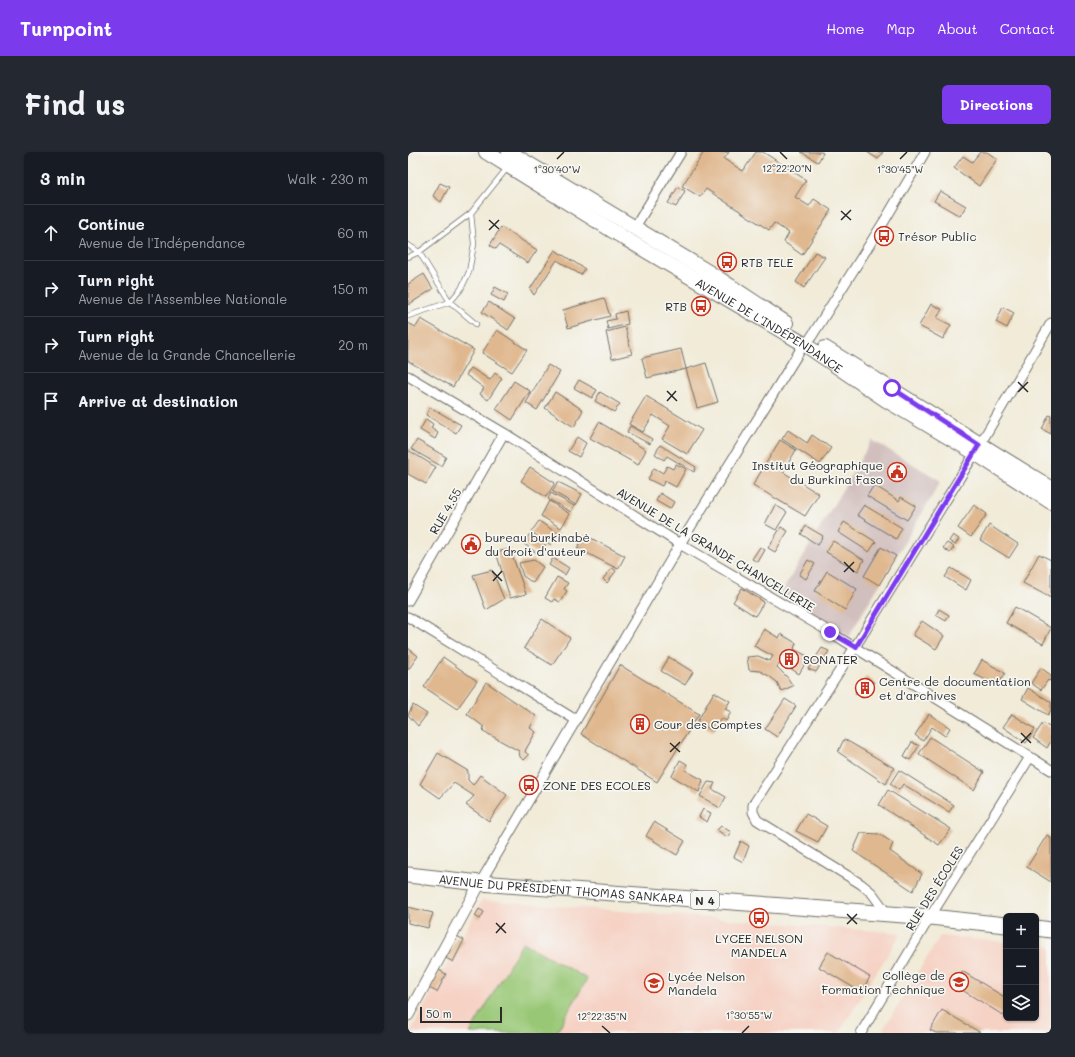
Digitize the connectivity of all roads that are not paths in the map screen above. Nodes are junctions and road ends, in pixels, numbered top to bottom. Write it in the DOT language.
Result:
graph roads {
  1 [pos="486,152"];
  2 [pos="681,152"];
  3 [pos="925,152"];
  4 [pos="513,156"];
  5 [pos="471,213"];
  6 [pos="635,227"];
  7 [pos="408,244"];
  8 [pos="419,252"];
  9 [pos="408,257"];
  10 [pos="450,302"];
  11 [pos="408,316"];
  12 [pos="1051,323"];
  13 [pos="476,324"];
  14 [pos="807,341"];
  15 [pos="408,376"];
  16 [pos="504,433"];
  17 [pos="977,449"];
  18 [pos="1051,488"];
  19 [pos="1051,502"];
  20 [pos="680,544"];
  21 [pos="408,601"];
  22 [pos="408,617"];
  23 [pos="856,647"];
  24 [pos="576,720"];
  25 [pos="1030,757"];
  26 [pos="1051,770"];
  27 [pos="408,875"];
  28 [pos="480,883"];
  29 [pos="888,915"];
  30 [pos="930,917"];
  31 [pos="1003,925"];
  32 [pos="1039,928"];
  33 [pos="1051,930"];
  34 [pos="408,1015"];
  35 [pos="861,1033"];
  1 -- 4 [label="main road, AVENUE DE L'INDÉPENDANCE"];
  2 -- 6 [label="street"];
  3 -- 14 [label="street"];
  4 -- 5 [label="lane"];
  4 -- 6 [label="main road, AVENUE DE L'INDÉPENDANCE"];
  4 -- 14 [label="main road, AVENUE DE L'INDÉPENDANCE"];
  5 -- 8 [label="lane"];
  5 -- 10 [label="lane"];
  6 -- 14 [label="main road, AVENUE DE L'INDÉPENDANCE"];
  7 -- 8 [label="lane"];
  8 -- 9 [label="lane"];
  8 -- 10 [label="lane"];
  10 -- 11 [label="lane"];
  10 -- 13 [label="lane"];
  12 -- 17 [label="street"];
  14 -- 17 [label="main road, AVENUE DE L'INDÉPENDANCE"];
  14 -- 20 [label="street"];
  15 -- 16 [label="street, AVENUE DE LA GRANDE CHANCELLERIE"];
  16 -- 20 [label="street, AVENUE DE LA GRANDE CHANCELLERIE"];
  16 -- 21 [label="street, RUE 4.55"];
  17 -- 18 [label="main road, AVENUE DE L'INDÉPENDANCE"];
  17 -- 19 [label="main road, AVENUE DE L'INDÉPENDANCE"];
  17 -- 23 [label="street"];
  20 -- 23 [label="street, AVENUE DE LA GRANDE CHANCELLERIE"];
  20 -- 24 [label="street"];
  22 -- 24 [label="street"];
  23 -- 25 [label="street, AVENUE DE LA GRANDE CHANCELLERIE"];
  23 -- 29 [label="street"];
  24 -- 28 [label="street"];
  25 -- 26 [label="street, AVENUE DE LA GRANDE CHANCELLERIE"];
  25 -- 30 [label="street, RUE DES ÉCOLES"];
  27 -- 28 [label="highway, AVENUE DU PRÉSIDENT THOMAS SANKARA / N 4"];
  28 -- 29 [label="highway, AVENUE DU PRÉSIDENT THOMAS SANKARA / N 4"];
  28 -- 34 [label="street"];
  29 -- 30 [label="highway, AVENUE DU PRÉSIDENT THOMAS SANKARA / N 4"];
  30 -- 31 [label="highway, N 4"];
  30 -- 35 [label="street, RUE DES ÉCOLES"];
  32 -- 33 [label="highway"];
}
